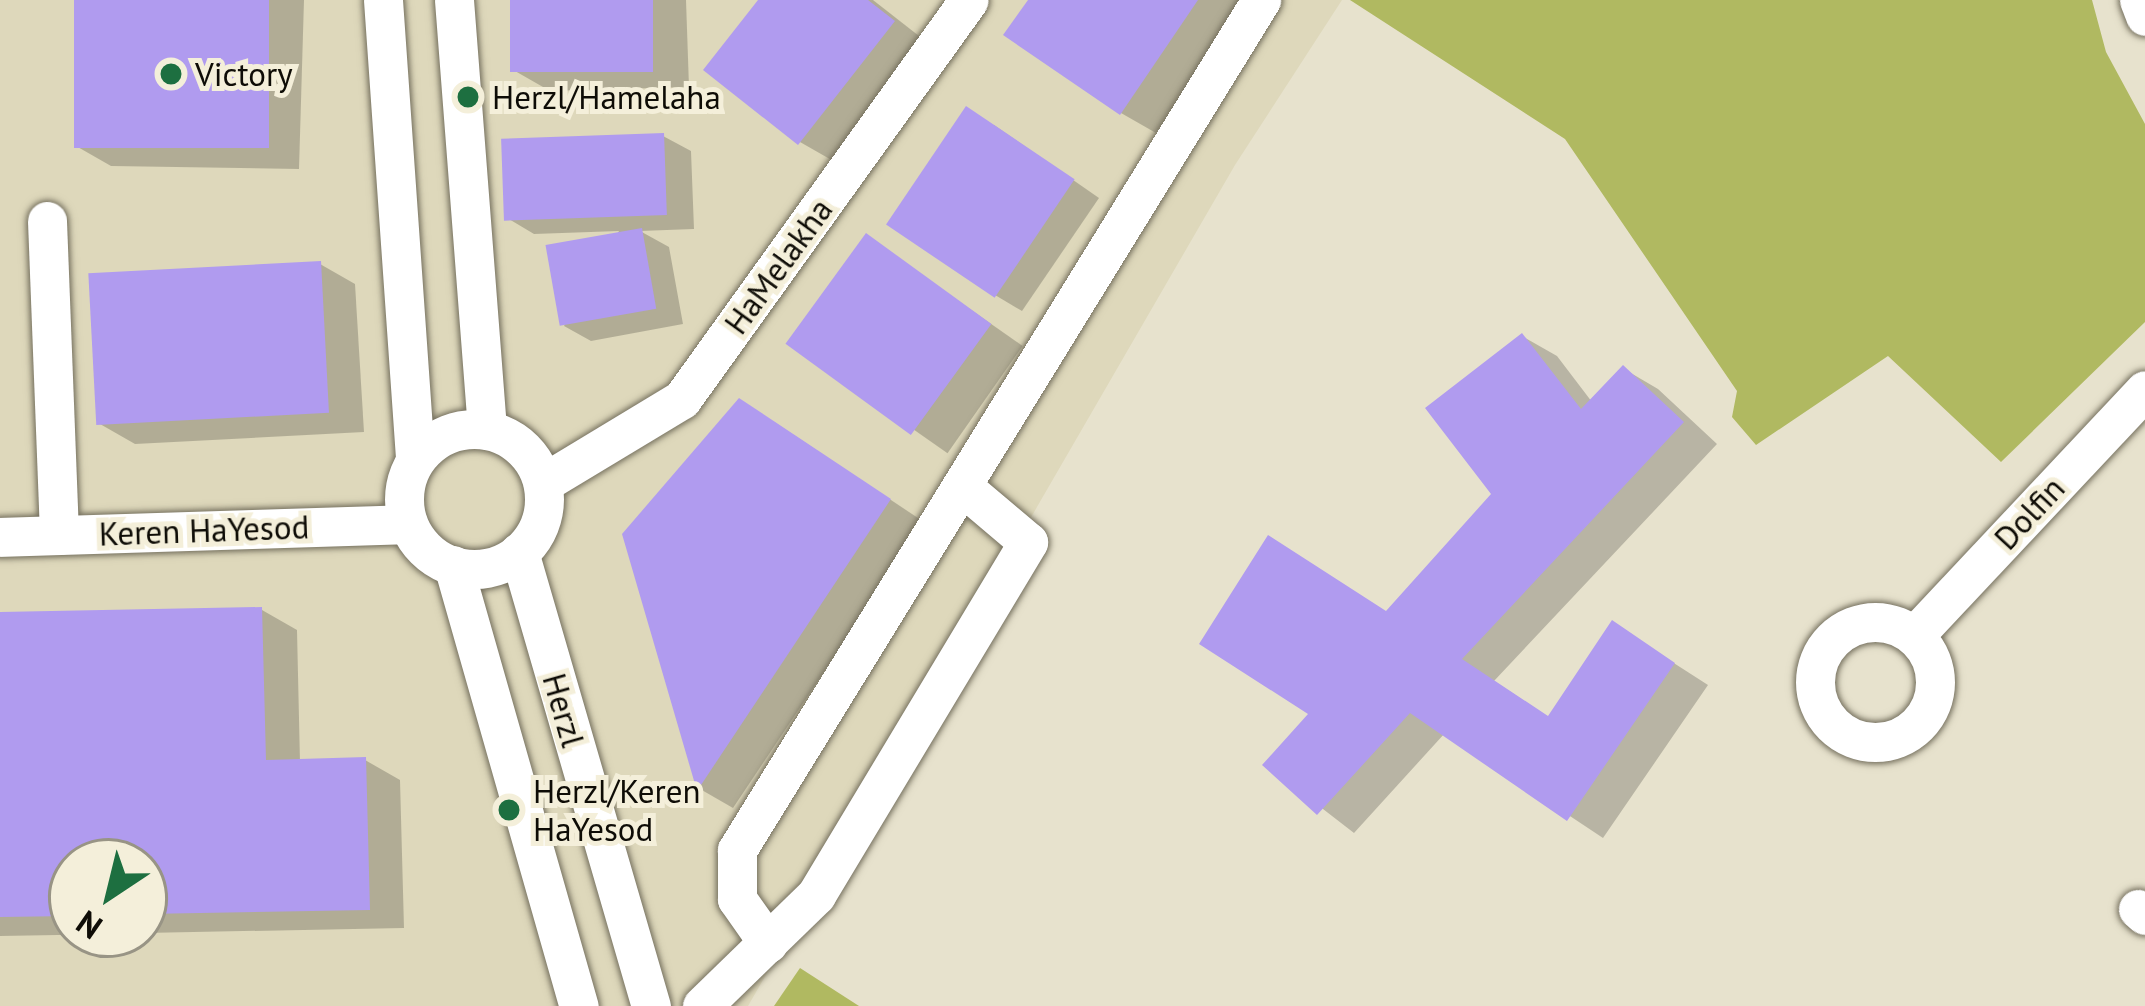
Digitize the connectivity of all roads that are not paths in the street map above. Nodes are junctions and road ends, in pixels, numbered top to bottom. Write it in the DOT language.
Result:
graph roads {
  1 [pos="383,0"];
  2 [pos="454,0"];
  3 [pos="969,0"];
  4 [pos="1261,0"];
  5 [pos="2139,0"];
  6 [pos="2145,16"];
  7 [pos="47,221"];
  8 [pos="2145,390"];
  9 [pos="488,430"];
  10 [pos="415,460"];
  11 [pos="543,483"];
  12 [pos="963,487"];
  13 [pos="409,524"];
  14 [pos="59,535"];
  15 [pos="0,537"];
  16 [pos="520,552"];
  17 [pos="453,565"];
  18 [pos="1914,636"];
  19 [pos="768,943"];
  20 [pos="579,1006"];
  21 [pos="651,1006"];
  22 [pos="703,1006"];
  1 -- 10 [label="street"];
  2 -- 9 [label="street"];
  3 -- 11 [label="street, HaMelakha"];
  4 -- 12 [label="street"];
  5 -- 6 [label="street"];
  7 -- 14 [label="street"];
  8 -- 18 [label="street, Dolfin"];
  9 -- 10 [label="street"];
  9 -- 11 [label="street"];
  10 -- 13 [label="street"];
  11 -- 16 [label="street"];
  12 -- 19 [label="street"];
  12 -- 19 [label="street"];
  13 -- 14 [label="street, Keren HaYesod"];
  13 -- 17 [label="street"];
  14 -- 15 [label="street, Keren HaYesod"];
  16 -- 17 [label="street"];
  16 -- 21 [label="street, Herzl"];
  17 -- 20 [label="street, Herzl"];
  19 -- 22 [label="street"];
}
